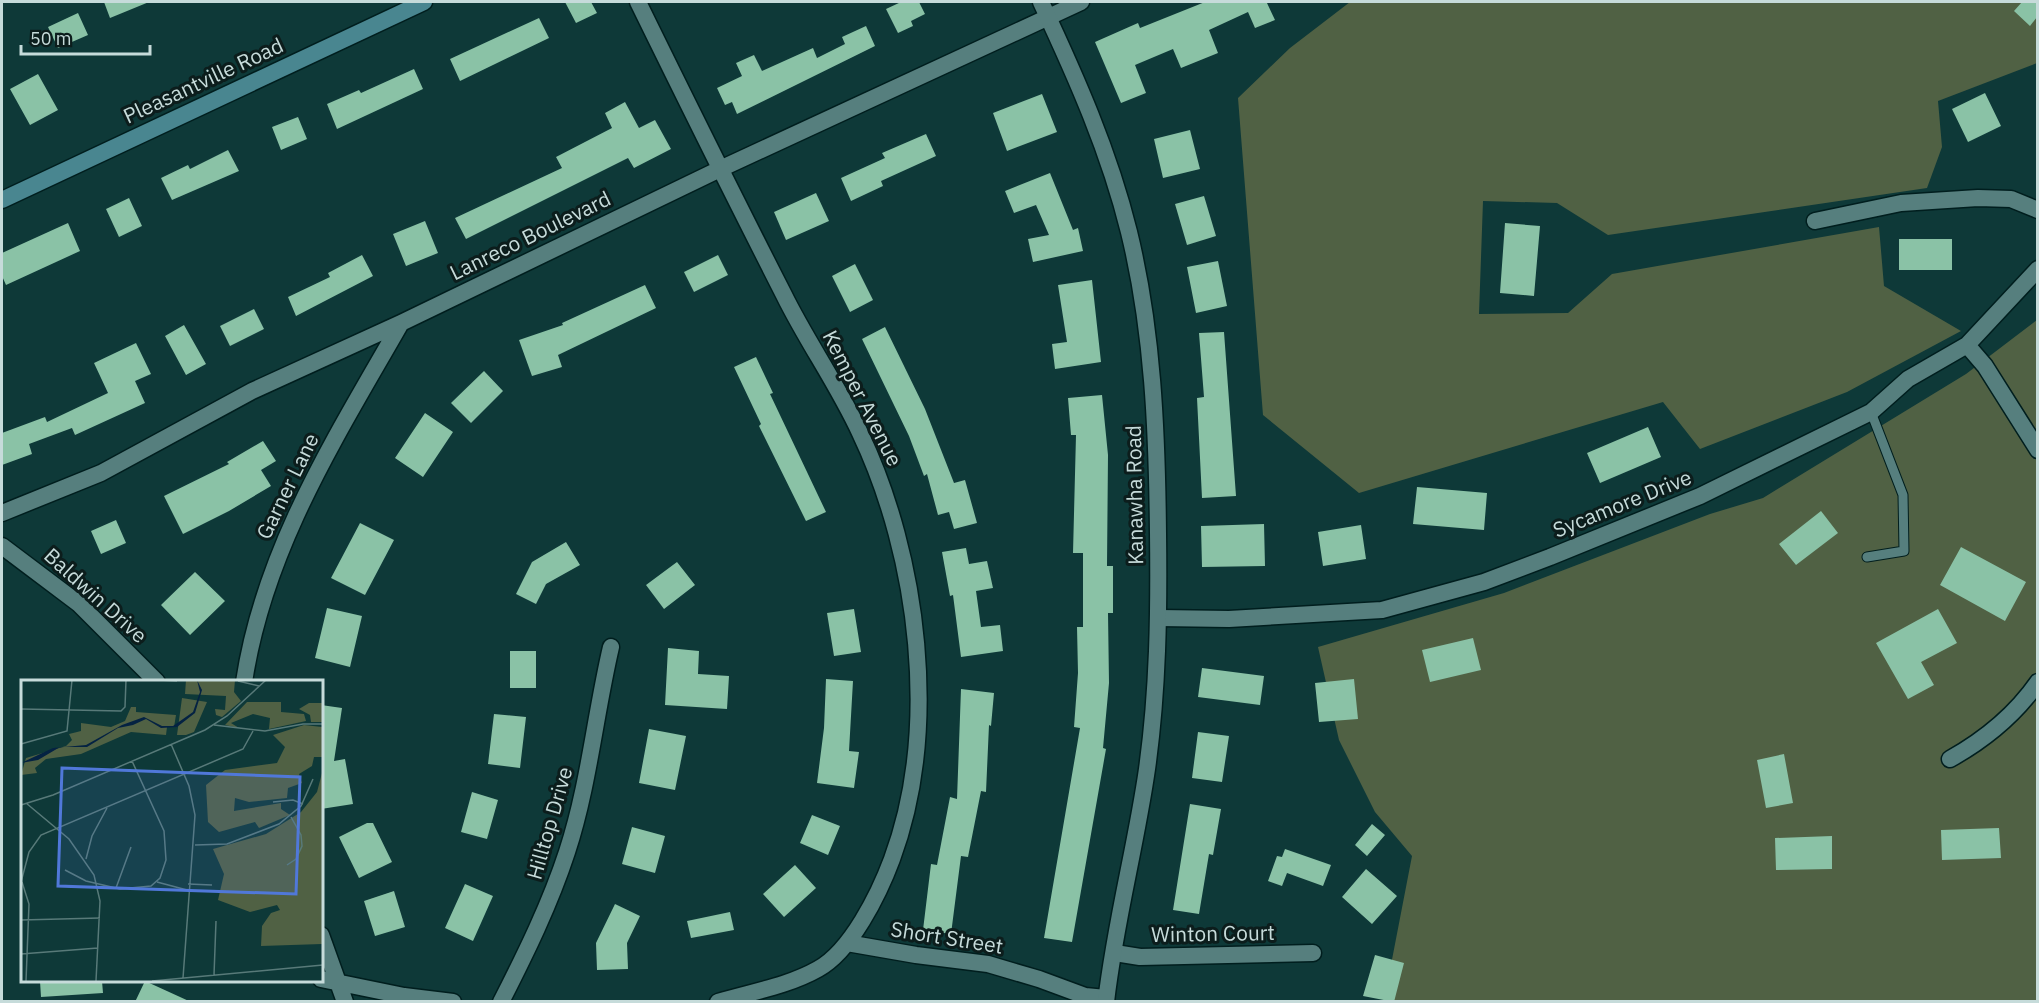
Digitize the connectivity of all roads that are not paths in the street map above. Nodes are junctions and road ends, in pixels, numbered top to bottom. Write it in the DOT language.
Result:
graph roads {
  1 [pos="424,2"];
  2 [pos="638,2"];
  3 [pos="1081,2"];
  4 [pos="1045,9"];
  5 [pos="720,169"];
  6 [pos="2,200"];
  7 [pos="2037,210"];
  8 [pos="1815,221"];
  9 [pos="2037,269"];
  10 [pos="401,323"];
  11 [pos="1967,345"];
  12 [pos="1871,412"];
  13 [pos="2037,450"];
  14 [pos="2,513"];
  15 [pos="2,546"];
  16 [pos="1867,557"];
  17 [pos="1159,618"];
  18 [pos="611,647"];
  19 [pos="155,680"];
  20 [pos="244,680"];
  21 [pos="2037,682"];
  22 [pos="1950,759"];
  23 [pos="322,938"];
  24 [pos="847,943"];
  25 [pos="1114,953"];
  26 [pos="1313,953"];
  27 [pos="322,979"];
  28 [pos="339,984"];
  29 [pos="1106,1000"];
  30 [pos="345,1002"];
  31 [pos="453,1002"];
  32 [pos="501,1002"];
  33 [pos="718,1002"];
  1 -- 6 [label="main road, Pleasantville Road"];
  2 -- 5 [label="street, Kemper Avenue"];
  3 -- 4 [label="street, Lanreco Boulevard"];
  4 -- 5 [label="street, Lanreco Boulevard"];
  4 -- 17 [label="street, Kanawha Road"];
  5 -- 10 [label="street, Lanreco Boulevard"];
  5 -- 24 [label="street, Kemper Avenue"];
  7 -- 8 [label="street"];
  9 -- 11 [label="street, Sycamore Drive"];
  10 -- 14 [label="street, Lanreco Boulevard"];
  10 -- 20 [label="street, Garner Lane"];
  11 -- 12 [label="street, Sycamore Drive"];
  11 -- 13 [label="street"];
  12 -- 16 [label="lane"];
  12 -- 17 [label="street, Sycamore Drive"];
  15 -- 19 [label="street, Baldwin Drive"];
  17 -- 25 [label="street, Kanawha Road"];
  18 -- 32 [label="street, Hilltop Drive"];
  21 -- 22 [label="street"];
  23 -- 28 [label="street"];
  24 -- 29 [label="street, Short Street"];
  24 -- 33 [label="street, Kemper Avenue"];
  25 -- 26 [label="street, Winton Court"];
  25 -- 29 [label="street, Kanawha Road"];
  27 -- 28 [label="street"];
  28 -- 30 [label="street"];
  28 -- 31 [label="street"];
}
